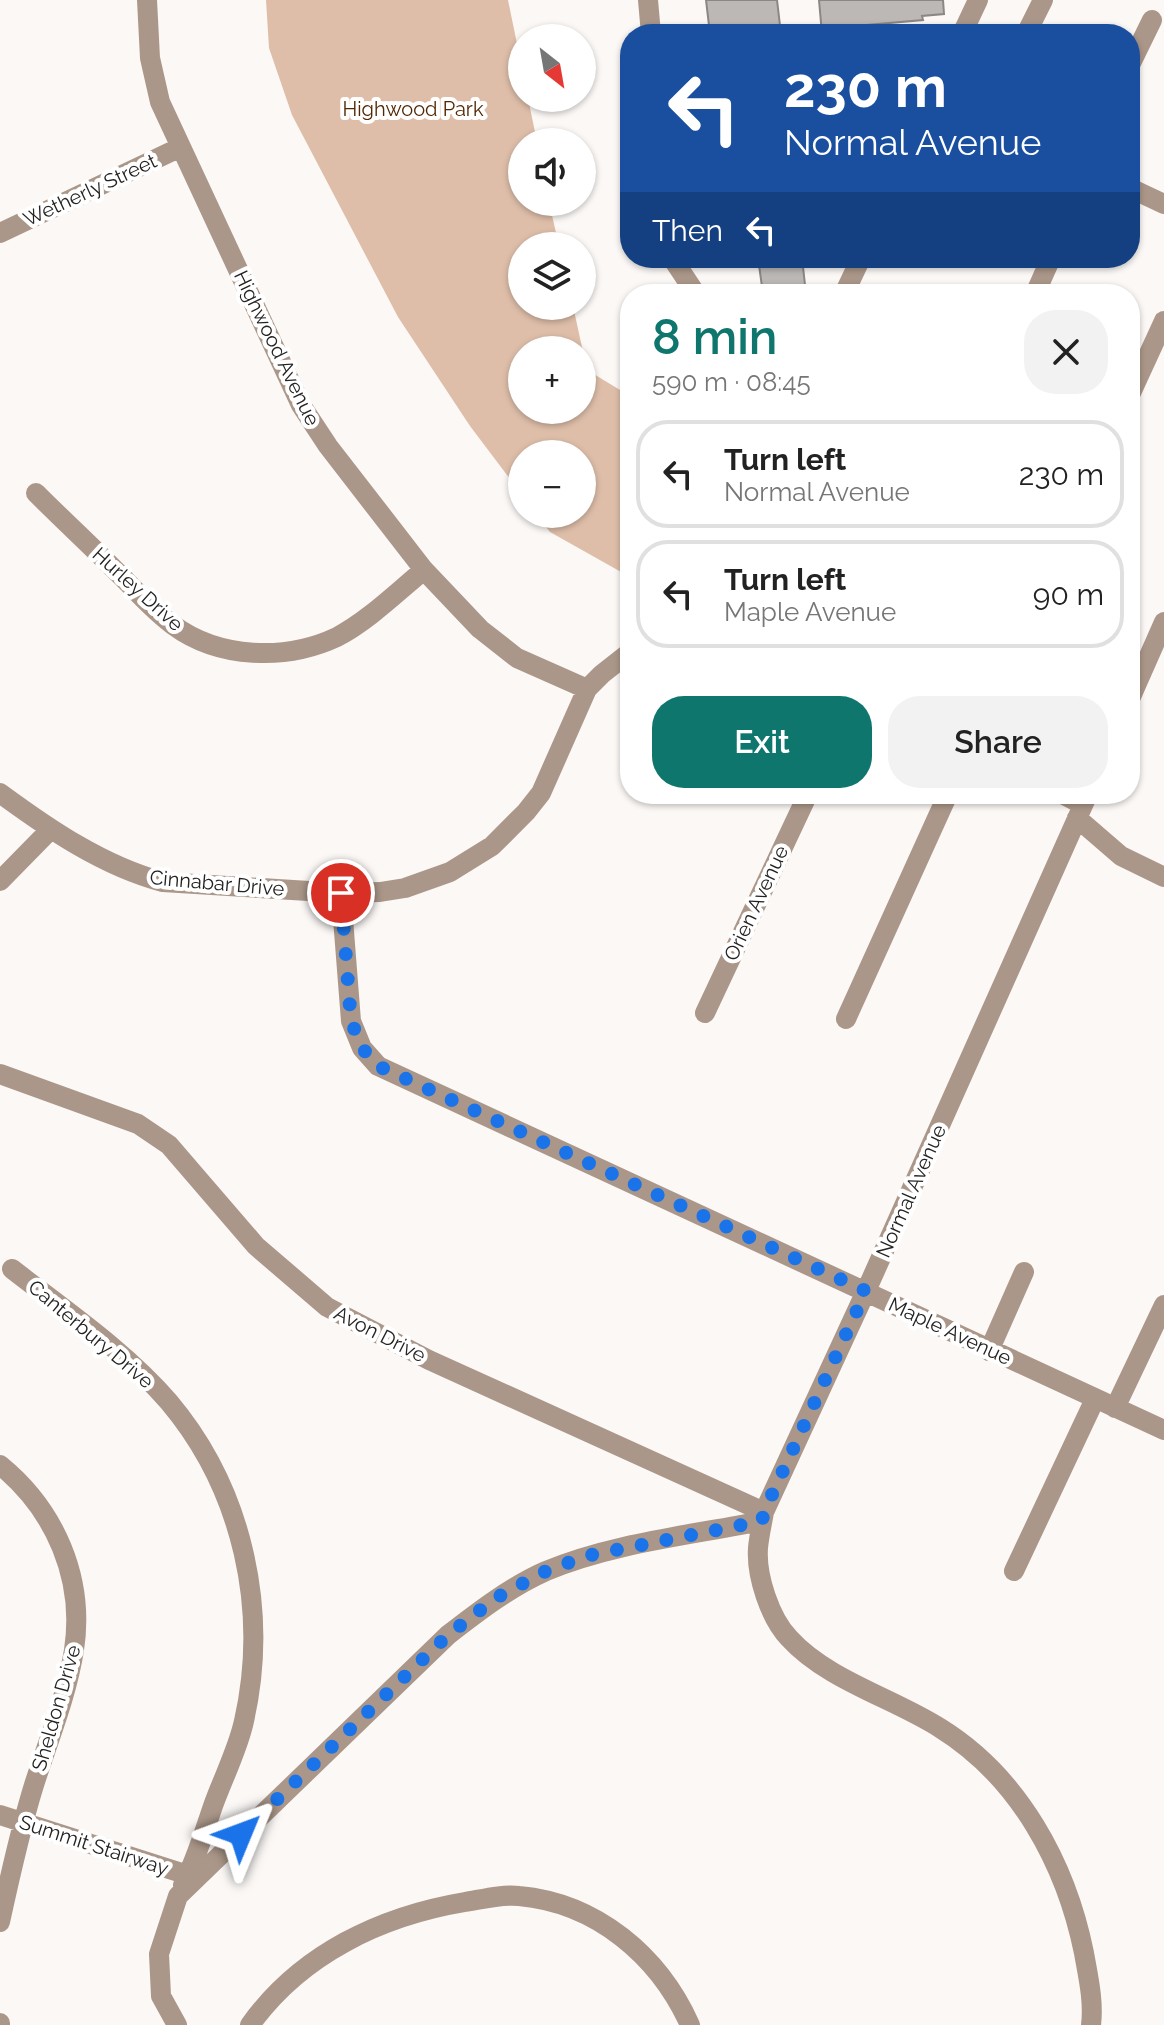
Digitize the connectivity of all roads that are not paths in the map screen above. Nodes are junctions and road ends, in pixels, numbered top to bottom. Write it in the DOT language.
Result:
graph roads {
  1 [pos="147,0"];
  2 [pos="648,0"];
  3 [pos="978,0"];
  4 [pos="1043,0"];
  5 [pos="1152,20"];
  6 [pos="650,24"];
  7 [pos="967,24"];
  8 [pos="1031,24"];
  9 [pos="1140,45"];
  10 [pos="181,147"];
  11 [pos="1140,193"];
  12 [pos="1164,204"];
  13 [pos="0,233"];
  14 [pos="1164,321"];
  15 [pos="1140,373"];
  16 [pos="36,493"];
  17 [pos="424,570"];
  18 [pos="1164,622"];
  19 [pos="620,660"];
  20 [pos="1140,676"];
  21 [pos="587,689"];
  22 [pos="0,793"];
  23 [pos="803,804"];
  24 [pos="943,804"];
  25 [pos="1083,806"];
  26 [pos="50,830"];
  27 [pos="1164,877"];
  28 [pos="0,881"];
  29 [pos="341,893"];
  30 [pos="705,1013"];
  31 [pos="846,1019"];
  32 [pos="0,1074"];
  33 [pos="12,1269"];
  34 [pos="1024,1272"];
  35 [pos="866,1291"];
  36 [pos="1164,1305"];
  37 [pos="989,1351"];
  38 [pos="1095,1399"];
  39 [pos="1115,1408"];
  40 [pos="1164,1430"];
  41 [pos="0,1465"];
  42 [pos="763,1516"];
  43 [pos="1014,1571"];
  44 [pos="0,1815"];
  45 [pos="22,1822"];
  46 [pos="188,1875"];
  47 [pos="178,1896"];
  48 [pos="0,1922"];
  49 [pos="177,2025"];
  50 [pos="250,2025"];
  51 [pos="690,2025"];
  52 [pos="1091,2025"];
  1 -- 10 [label="street, Highwood Avenue"];
  2 -- 6 [label="street"];
  3 -- 7 [label="street"];
  4 -- 8 [label="street"];
  5 -- 9 [label="street"];
  10 -- 13 [label="street, Wetherly Street"];
  10 -- 17 [label="street, Highwood Avenue"];
  11 -- 12 [label="street"];
  14 -- 15 [label="street"];
  16 -- 17 [label="street, Hurley Drive"];
  17 -- 21 [label="street, Highwood Avenue"];
  18 -- 20 [label="street"];
  19 -- 21 [label="street, Cinnabar Drive"];
  21 -- 29 [label="street, Cinnabar Drive"];
  22 -- 26 [label="street, Cinnabar Drive"];
  23 -- 30 [label="street, Orien Avenue"];
  24 -- 31 [label="street"];
  25 -- 27 [label="street"];
  25 -- 35 [label="street, Normal Avenue"];
  26 -- 28 [label="street"];
  26 -- 29 [label="street, Cinnabar Drive"];
  29 -- 35 [label="street, Maple Avenue"];
  32 -- 42 [label="street, Avon Drive"];
  33 -- 46 [label="street, Canterbury Drive"];
  34 -- 37 [label="street"];
  35 -- 37 [label="street, Maple Avenue"];
  35 -- 42 [label="street, Normal Avenue"];
  36 -- 39 [label="street"];
  37 -- 38 [label="street, Maple Avenue"];
  38 -- 39 [label="street, Maple Avenue"];
  38 -- 43 [label="street"];
  39 -- 40 [label="street, Maple Avenue"];
  41 -- 45 [label="street, Sheldon Drive"];
  42 -- 47 [label="street"];
  42 -- 52 [label="street, Normal Avenue"];
  44 -- 45 [label="street, Summit Stairway"];
  45 -- 46 [label="street, Summit Stairway"];
  45 -- 48 [label="street, Sheldon Drive"];
  46 -- 47 [label="street, Canterbury Drive"];
  47 -- 49 [label="street, Canterbury Drive"];
  50 -- 51 [label="street"];
}
